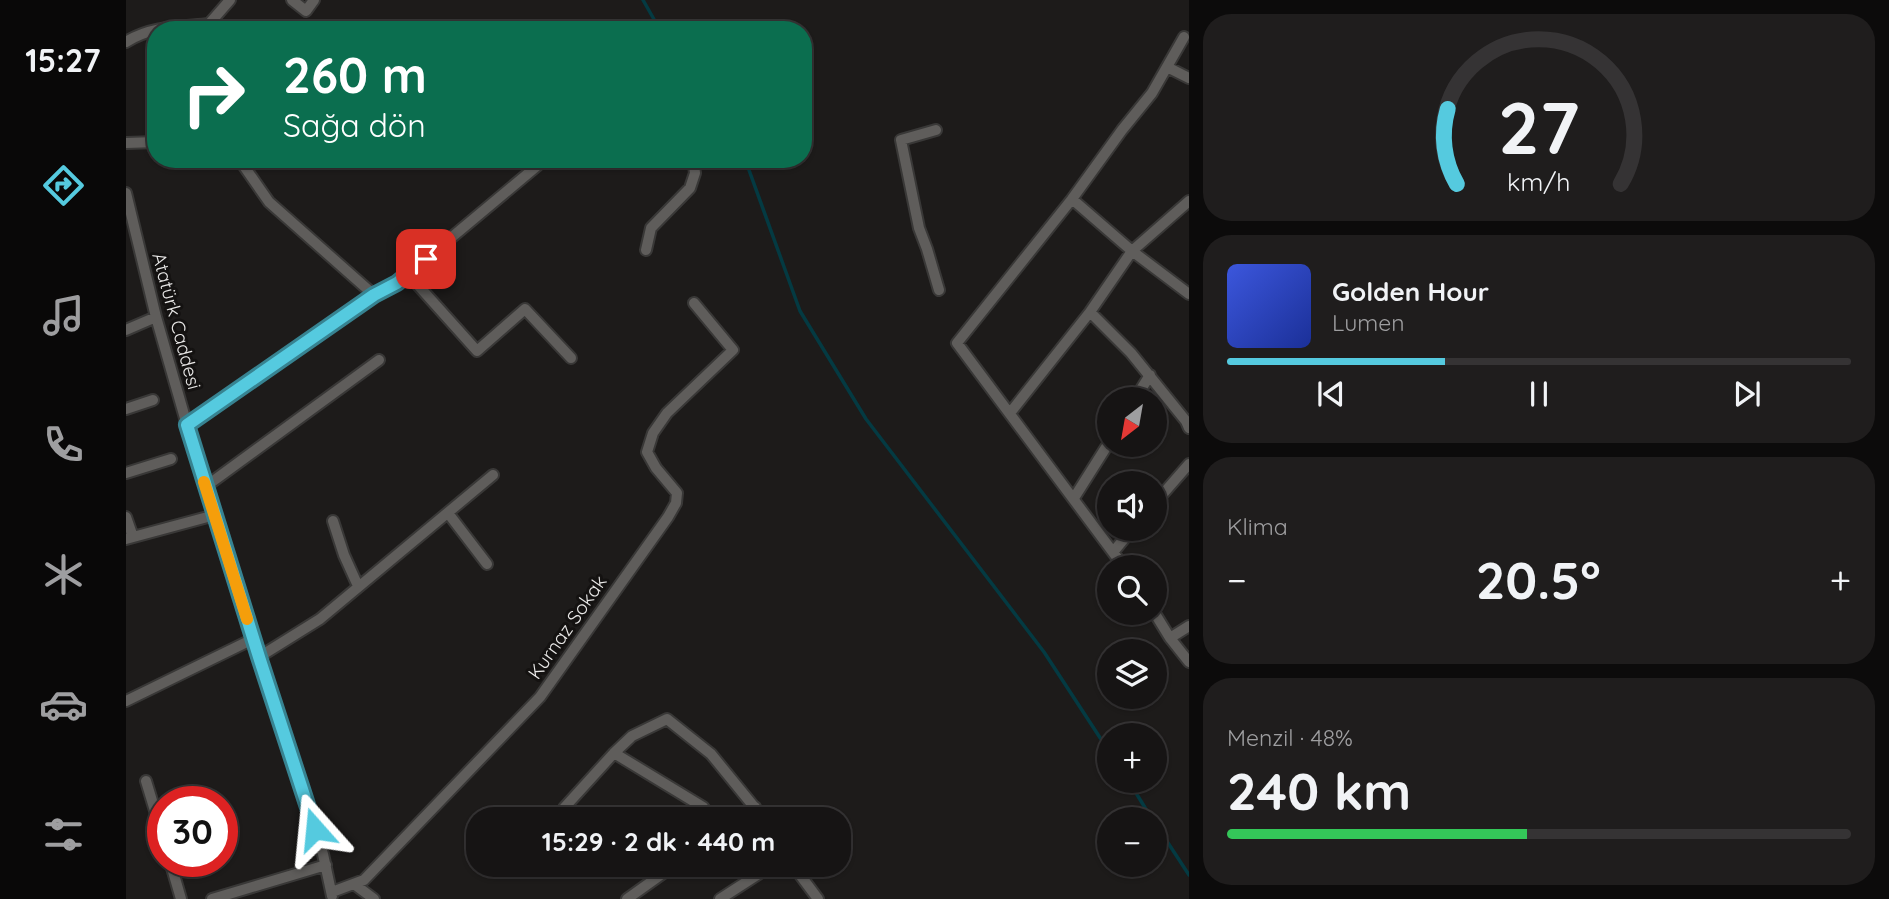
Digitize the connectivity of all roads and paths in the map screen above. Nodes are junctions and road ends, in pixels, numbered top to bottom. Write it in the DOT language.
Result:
graph roads {
  1 [pos="230,0"];
  2 [pos="292,0"];
  3 [pos="314,0"];
  4 [pos="212,21"];
  5 [pos="147,32"];
  6 [pos="1184,37"];
  7 [pos="126,42"];
  8 [pos="1167,67"];
  9 [pos="1189,78"];
  10 [pos="936,130"];
  11 [pos="147,142"];
  12 [pos="126,143"];
  13 [pos="245,168"];
  14 [pos="535,168"];
  15 [pos="694,168"];
  16 [pos="126,195"];
  17 [pos="1072,199"];
  18 [pos="1189,201"];
  19 [pos="646,250"];
  20 [pos="1132,251"];
  21 [pos="408,274"];
  22 [pos="939,290"];
  23 [pos="1189,294"];
  24 [pos="374,295"];
  25 [pos="694,303"];
  26 [pos="1090,312"];
  27 [pos="156,317"];
  28 [pos="126,330"];
  29 [pos="571,358"];
  30 [pos="379,360"];
  31 [pos="1150,375"];
  32 [pos="1142,387"];
  33 [pos="153,400"];
  34 [pos="126,409"];
  35 [pos="1010,413"];
  36 [pos="187,425"];
  37 [pos="1189,428"];
  38 [pos="1100,457"];
  39 [pos="171,459"];
  40 [pos="1189,464"];
  41 [pos="126,473"];
  42 [pos="493,474"];
  43 [pos="205,487"];
  44 [pos="1167,489"];
  45 [pos="1074,498"];
  46 [pos="447,513"];
  47 [pos="215,515"];
  48 [pos="126,517"];
  49 [pos="333,521"];
  50 [pos="130,538"];
  51 [pos="1122,541"];
  52 [pos="1114,551"];
  53 [pos="1116,555"];
  54 [pos="488,564"];
  55 [pos="358,586"];
  56 [pos="1162,625"];
  57 [pos="1189,626"];
  58 [pos="1170,638"];
  59 [pos="253,639"];
  60 [pos="259,657"];
  61 [pos="1189,662"];
  62 [pos="126,701"];
  63 [pos="614,753"];
  64 [pos="146,781"];
  65 [pos="148,786"];
  66 [pos="565,807"];
  67 [pos="703,807"];
  68 [pos="755,807"];
  69 [pos="326,865"];
  70 [pos="175,877"];
  71 [pos="658,877"];
  72 [pos="754,877"];
  73 [pos="802,877"];
  74 [pos="354,884"];
  75 [pos="332,895"];
  76 [pos="181,899"];
  77 [pos="212,899"];
  78 [pos="374,899"];
  79 [pos="627,899"];
  80 [pos="720,899"];
  81 [pos="818,899"];
  1 -- 4 [label="street"];
  2 -- 3 [label="street"];
  5 -- 7 [label="street"];
  6 -- 8 [label="street"];
  8 -- 9 [label="street"];
  8 -- 17 [label="street"];
  10 -- 22 [label="street"];
  11 -- 12 [label="street"];
  13 -- 24 [label="street"];
  14 -- 21 [label="street"];
  15 -- 19 [label="street"];
  16 -- 27 [label="street, Atatürk Caddesi"];
  17 -- 20 [label="street"];
  17 -- 35 [label="street"];
  18 -- 20 [label="street"];
  20 -- 23 [label="street"];
  20 -- 26 [label="street"];
  21 -- 24 [label="street"];
  21 -- 29 [label="street"];
  24 -- 36 [label="street"];
  25 -- 74 [label="street, Kurnaz Sokak"];
  26 -- 31 [label="street"];
  26 -- 35 [label="street"];
  27 -- 28 [label="street"];
  27 -- 36 [label="street, Atatürk Caddesi"];
  30 -- 43 [label="street"];
  31 -- 32 [label="street"];
  31 -- 37 [label="street"];
  33 -- 34 [label="street"];
  35 -- 45 [label="street"];
  36 -- 43 [label="street, Atatürk Caddesi"];
  38 -- 45 [label="street"];
  39 -- 41 [label="street"];
  40 -- 44 [label="street"];
  42 -- 46 [label="street"];
  43 -- 47 [label="street, Atatürk Caddesi"];
  45 -- 52 [label="street"];
  46 -- 54 [label="street"];
  46 -- 55 [label="street"];
  47 -- 50 [label="street"];
  47 -- 59 [label="street, Atatürk Caddesi"];
  48 -- 50 [label="street"];
  49 -- 55 [label="street"];
  51 -- 52 [label="street"];
  52 -- 53 [label="street"];
  55 -- 60 [label="street"];
  56 -- 58 [label="street"];
  57 -- 58 [label="street"];
  58 -- 61 [label="street"];
  59 -- 60 [label="street, Atatürk Caddesi"];
  59 -- 62 [label="street"];
  60 -- 69 [label="street, Atatürk Caddesi"];
  63 -- 66 [label="street"];
  63 -- 67 [label="street"];
  63 -- 68 [label="street"];
  64 -- 65 [label="street"];
  69 -- 75 [label="street, Atatürk Caddesi"];
  69 -- 77 [label="street"];
  70 -- 76 [label="street"];
  71 -- 79 [label="street"];
  72 -- 80 [label="street"];
  73 -- 81 [label="street"];
  74 -- 75 [label="street, Kurnaz Sokak"];
  74 -- 78 [label="street"];
}
